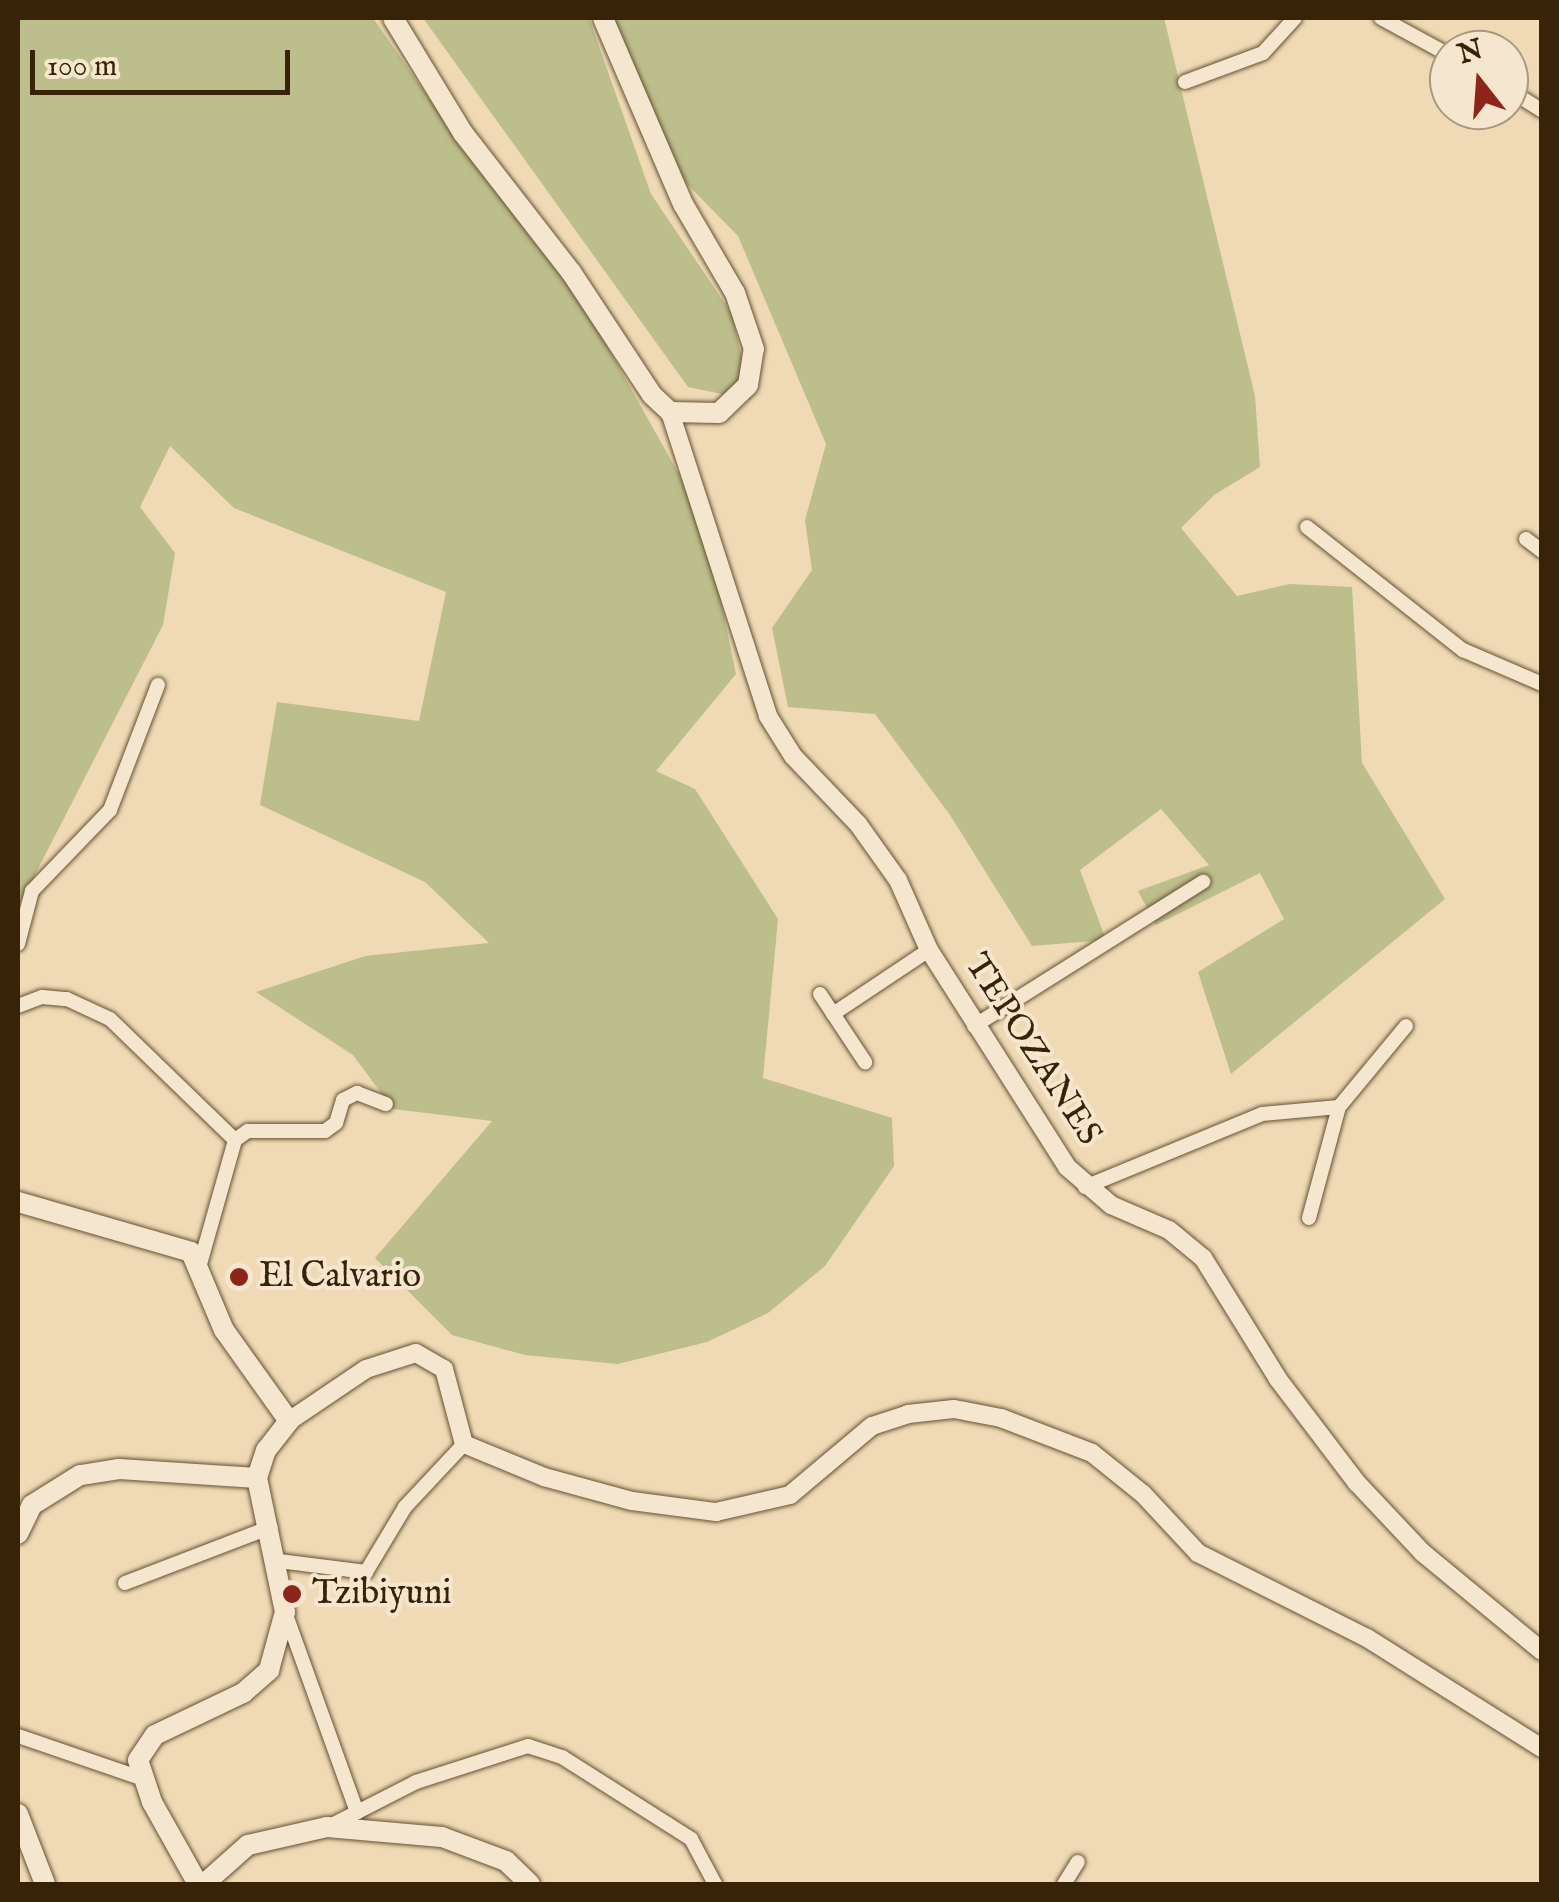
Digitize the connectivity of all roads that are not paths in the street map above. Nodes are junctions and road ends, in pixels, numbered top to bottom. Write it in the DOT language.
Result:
graph roads {
  1 [pos="394,18"];
  2 [pos="602,18"];
  3 [pos="1294,18"];
  4 [pos="1381,18"];
  5 [pos="1429,44"];
  6 [pos="1185,82"];
  7 [pos="670,412"];
  8 [pos="1307,527"];
  9 [pos="1526,540"];
  10 [pos="1542,551"];
  11 [pos="1542,684"];
  12 [pos="158,685"];
  13 [pos="1203,882"];
  14 [pos="18,944"];
  15 [pos="929,950"];
  16 [pos="820,994"];
  17 [pos="18,1006"];
  18 [pos="833,1014"];
  19 [pos="974,1026"];
  20 [pos="1406,1026"];
  21 [pos="866,1062"];
  22 [pos="386,1104"];
  23 [pos="1338,1107"];
  24 [pos="234,1140"];
  25 [pos="1086,1187"];
  26 [pos="18,1202"];
  27 [pos="1310,1218"];
  28 [pos="200,1264"];
  29 [pos="289,1420"];
  30 [pos="464,1444"];
  31 [pos="257,1478"];
  32 [pos="271,1527"];
  33 [pos="18,1534"];
  34 [pos="279,1561"];
  35 [pos="125,1583"];
  36 [pos="286,1612"];
  37 [pos="1542,1652"];
  38 [pos="18,1736"];
  39 [pos="1542,1748"];
  40 [pos="141,1778"];
  41 [pos="357,1812"];
  42 [pos="18,1814"];
  43 [pos="327,1827"];
  44 [pos="1078,1862"];
  45 [pos="45,1884"];
  46 [pos="201,1884"];
  47 [pos="530,1884"];
  48 [pos="715,1884"];
  49 [pos="1064,1884"];
  1 -- 7 [label="main road"];
  2 -- 7 [label="main road"];
  3 -- 6 [label="street"];
  4 -- 5 [label="street"];
  7 -- 15 [label="street, TEPOZANES"];
  8 -- 11 [label="street"];
  9 -- 10 [label="street"];
  12 -- 14 [label="street"];
  13 -- 19 [label="street"];
  15 -- 18 [label="street"];
  15 -- 19 [label="street, TEPOZANES"];
  16 -- 18 [label="street"];
  17 -- 24 [label="street"];
  18 -- 21 [label="street"];
  19 -- 25 [label="street, TEPOZANES"];
  20 -- 23 [label="street"];
  22 -- 24 [label="street"];
  23 -- 25 [label="street"];
  23 -- 27 [label="street"];
  24 -- 28 [label="street"];
  25 -- 37 [label="street, TEPOZANES"];
  26 -- 28 [label="main road"];
  28 -- 29 [label="main road"];
  29 -- 30 [label="street"];
  29 -- 31 [label="main road"];
  30 -- 34 [label="street"];
  30 -- 39 [label="street"];
  31 -- 32 [label="main road"];
  31 -- 33 [label="main road"];
  32 -- 34 [label="main road"];
  32 -- 35 [label="street"];
  34 -- 36 [label="main road"];
  36 -- 40 [label="main road"];
  36 -- 41 [label="street"];
  38 -- 40 [label="street"];
  40 -- 46 [label="main road"];
  41 -- 43 [label="street"];
  41 -- 48 [label="street"];
  42 -- 45 [label="main road"];
  43 -- 46 [label="main road"];
  43 -- 47 [label="main road"];
  44 -- 49 [label="street"];
}
